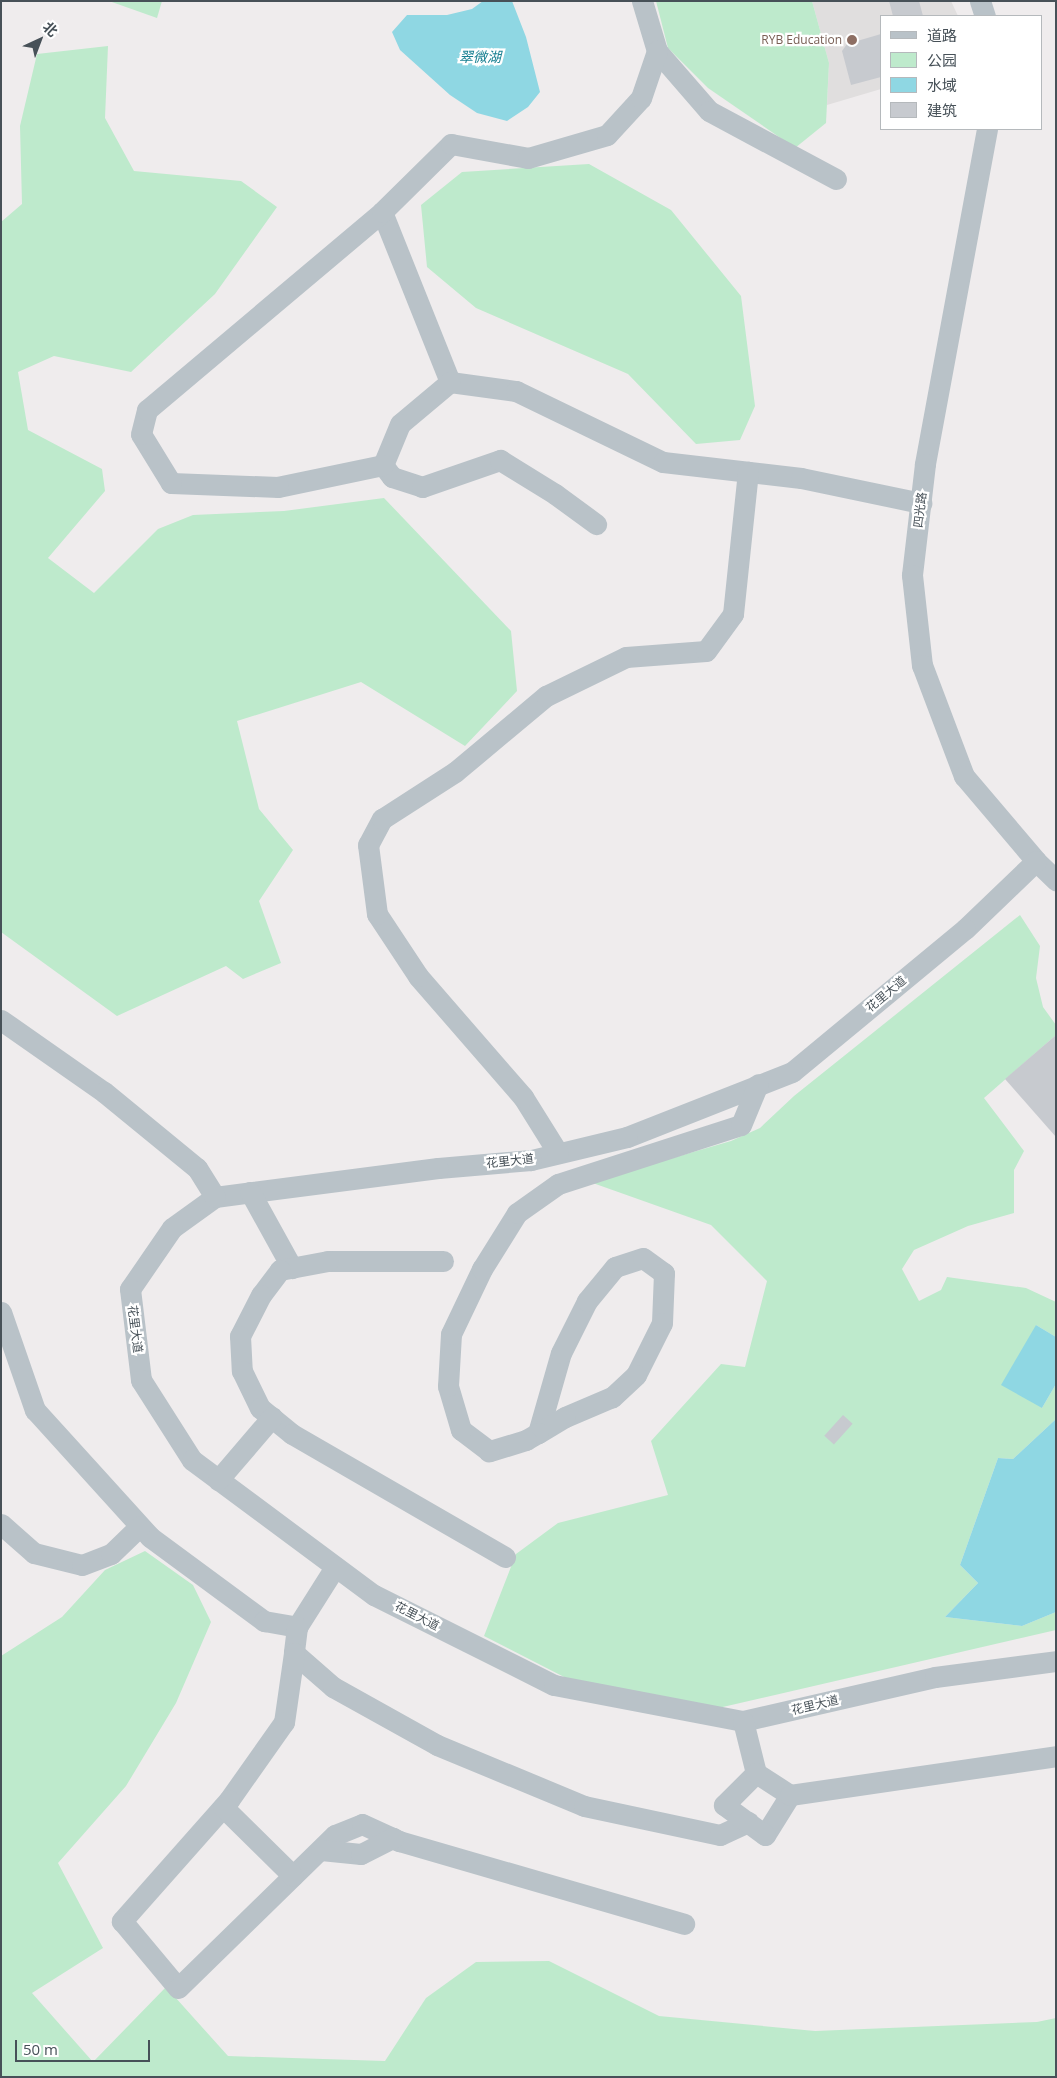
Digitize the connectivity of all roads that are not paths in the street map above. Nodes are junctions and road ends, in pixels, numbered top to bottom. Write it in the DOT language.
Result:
graph roads {
  1 [pos="642,1"];
  2 [pos="980,1"];
  3 [pos="985,15"];
  4 [pos="657,51"];
  5 [pos="987,130"];
  6 [pos="836,179"];
  7 [pos="382,212"];
  8 [pos="450,382"];
  9 [pos="383,464"];
  10 [pos="748,472"];
  11 [pos="921,503"];
  12 [pos="596,524"];
  13 [pos="1036,862"];
  14 [pos="1056,880"];
  15 [pos="5,1031"];
  16 [pos="758,1084"];
  17 [pos="558,1153"];
  18 [pos="250,1192"];
  19 [pos="215,1197"];
  20 [pos="443,1261"];
  21 [pos="292,1268"];
  22 [pos="1,1312"];
  23 [pos="272,1418"];
  24 [pos="538,1433"];
  25 [pos="218,1480"];
  26 [pos="1,1524"];
  27 [pos="140,1526"];
  28 [pos="505,1557"];
  29 [pos="336,1567"];
  30 [pos="297,1627"];
  31 [pos="294,1654"];
  32 [pos="1056,1661"];
  33 [pos="743,1721"];
  34 [pos="1056,1756"];
  35 [pos="756,1773"];
  36 [pos="790,1795"];
  37 [pos="223,1807"];
  38 [pos="748,1822"];
  39 [pos="293,1876"];
  40 [pos="684,1924"];
  1 -- 4 [label="street"];
  2 -- 3 [label="street"];
  4 -- 6 [label="street"];
  4 -- 7 [label="street"];
  5 -- 11 [label="street, 四光路"];
  7 -- 8 [label="street"];
  7 -- 9 [label="street"];
  8 -- 9 [label="street"];
  8 -- 10 [label="street"];
  9 -- 12 [label="street"];
  10 -- 11 [label="street"];
  10 -- 17 [label="street"];
  11 -- 13 [label="street, 四光路"];
  13 -- 14 [label="street, 四光路"];
  13 -- 16 [label="street, 花里大道"];
  15 -- 19 [label="street"];
  16 -- 17 [label="street, 花里大道"];
  16 -- 24 [label="street"];
  17 -- 18 [label="street, 花里大道"];
  18 -- 19 [label="street, 花里大道"];
  18 -- 21 [label="street"];
  19 -- 25 [label="street, 花里大道"];
  20 -- 21 [label="street"];
  21 -- 23 [label="street"];
  22 -- 27 [label="street"];
  23 -- 25 [label="street"];
  23 -- 28 [label="street"];
  24 -- 24 [label="street"];
  25 -- 29 [label="street, 花里大道"];
  26 -- 27 [label="street"];
  27 -- 30 [label="street"];
  29 -- 30 [label="street"];
  29 -- 33 [label="street, 花里大道"];
  30 -- 31 [label="street"];
  31 -- 37 [label="street"];
  31 -- 38 [label="street"];
  32 -- 33 [label="street, 花里大道"];
  33 -- 35 [label="street"];
  34 -- 36 [label="street"];
  35 -- 36 [label="street"];
  35 -- 38 [label="street"];
  36 -- 38 [label="street"];
  37 -- 39 [label="street"];
  37 -- 39 [label="street"];
  39 -- 40 [label="street"];
}
